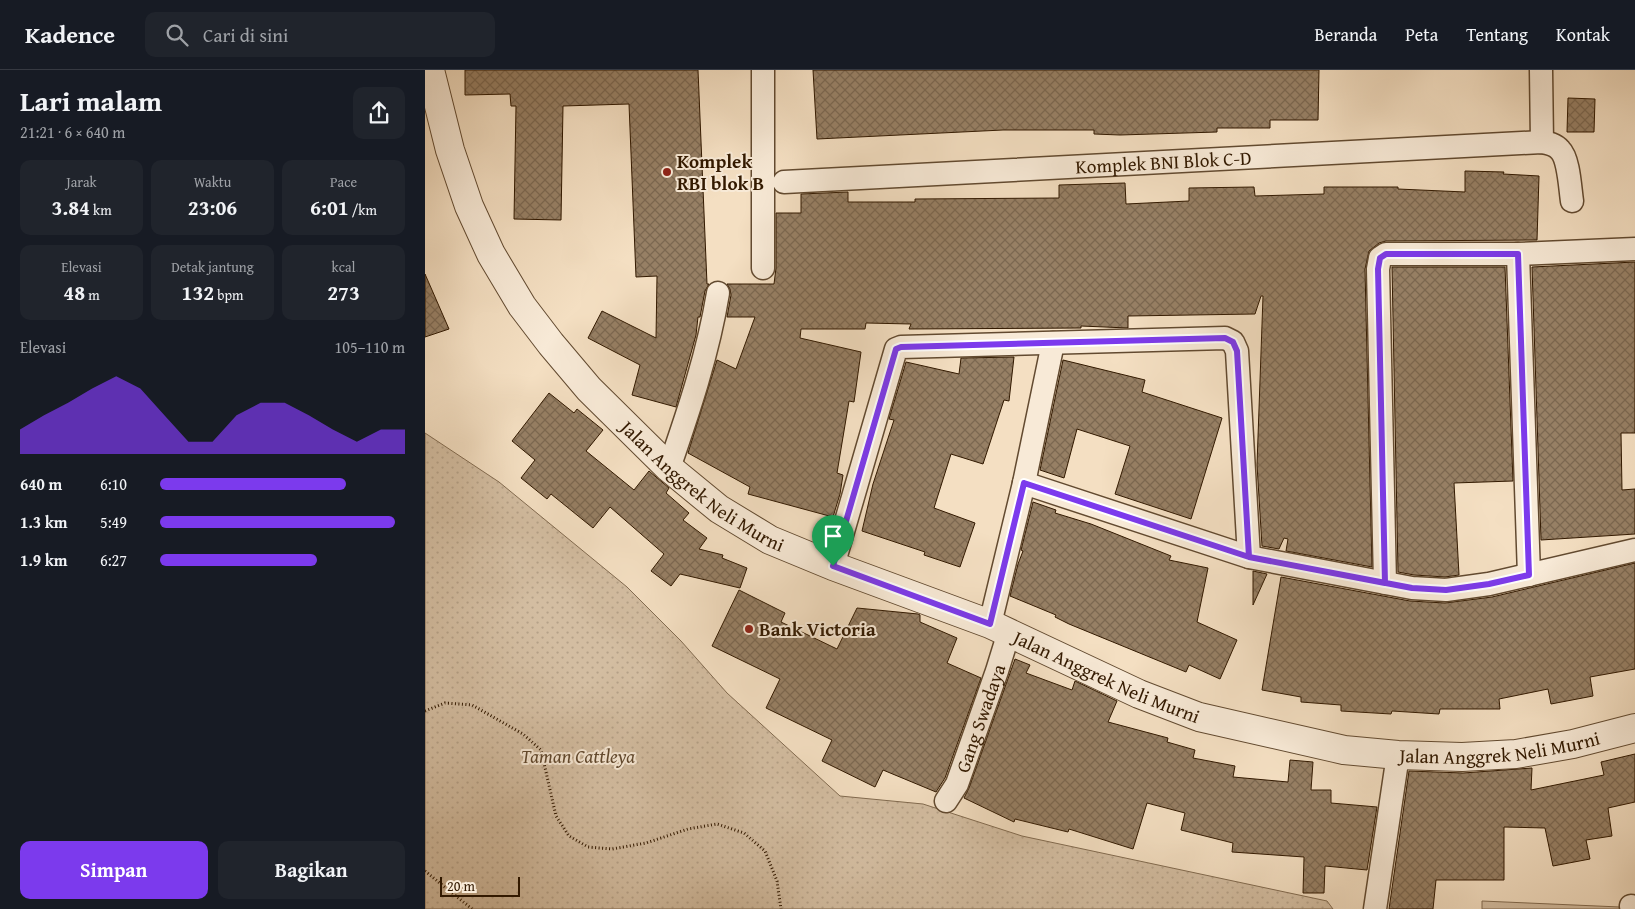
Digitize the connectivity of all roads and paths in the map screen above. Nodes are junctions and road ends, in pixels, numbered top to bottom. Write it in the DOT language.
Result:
graph roads {
  1 [pos="430,70"];
  2 [pos="763,70"];
  3 [pos="1541,70"];
  4 [pos="1542,142"];
  5 [pos="784,182"];
  6 [pos="1572,201"];
  7 [pos="1635,249"];
  8 [pos="1518,254"];
  9 [pos="763,268"];
  10 [pos="718,293"];
  11 [pos="1053,343"];
  12 [pos="669,468"];
  13 [pos="1024,483"];
  14 [pos="1635,550"];
  15 [pos="1249,557"];
  16 [pos="833,566"];
  17 [pos="1529,575"];
  18 [pos="1385,583"];
  19 [pos="1000,628"];
  20 [pos="425,712"];
  21 [pos="1635,728"];
  22 [pos="1398,755"];
  23 [pos="946,802"];
  24 [pos="425,872"];
  25 [pos="472,909"];
  26 [pos="781,909"];
  27 [pos="1375,909"];
  1 -- 12 [label="street, Jalan Anggrek Neli Murni"];
  2 -- 9 [label="street"];
  3 -- 4 [label="street"];
  4 -- 5 [label="street, Komplek BNI Blok C-D"];
  4 -- 6 [label="street"];
  7 -- 8 [label="street"];
  8 -- 17 [label="street"];
  8 -- 18 [label="street"];
  10 -- 12 [label="street"];
  11 -- 13 [label="street, Gang Swadaya"];
  11 -- 15 [label="street"];
  11 -- 16 [label="street"];
  12 -- 16 [label="street, Jalan Anggrek Neli Murni"];
  13 -- 15 [label="street"];
  13 -- 19 [label="street, Gang Swadaya"];
  14 -- 17 [label="street"];
  15 -- 18 [label="street"];
  16 -- 19 [label="street, Jalan Anggrek Neli Murni"];
  17 -- 18 [label="street"];
  19 -- 22 [label="street, Jalan Anggrek Neli Murni"];
  19 -- 23 [label="street, Gang Swadaya"];
  20 -- 26 [label="path"];
  21 -- 22 [label="street, Jalan Anggrek Neli Murni"];
  22 -- 27 [label="street"];
  24 -- 25 [label="path"];
}
